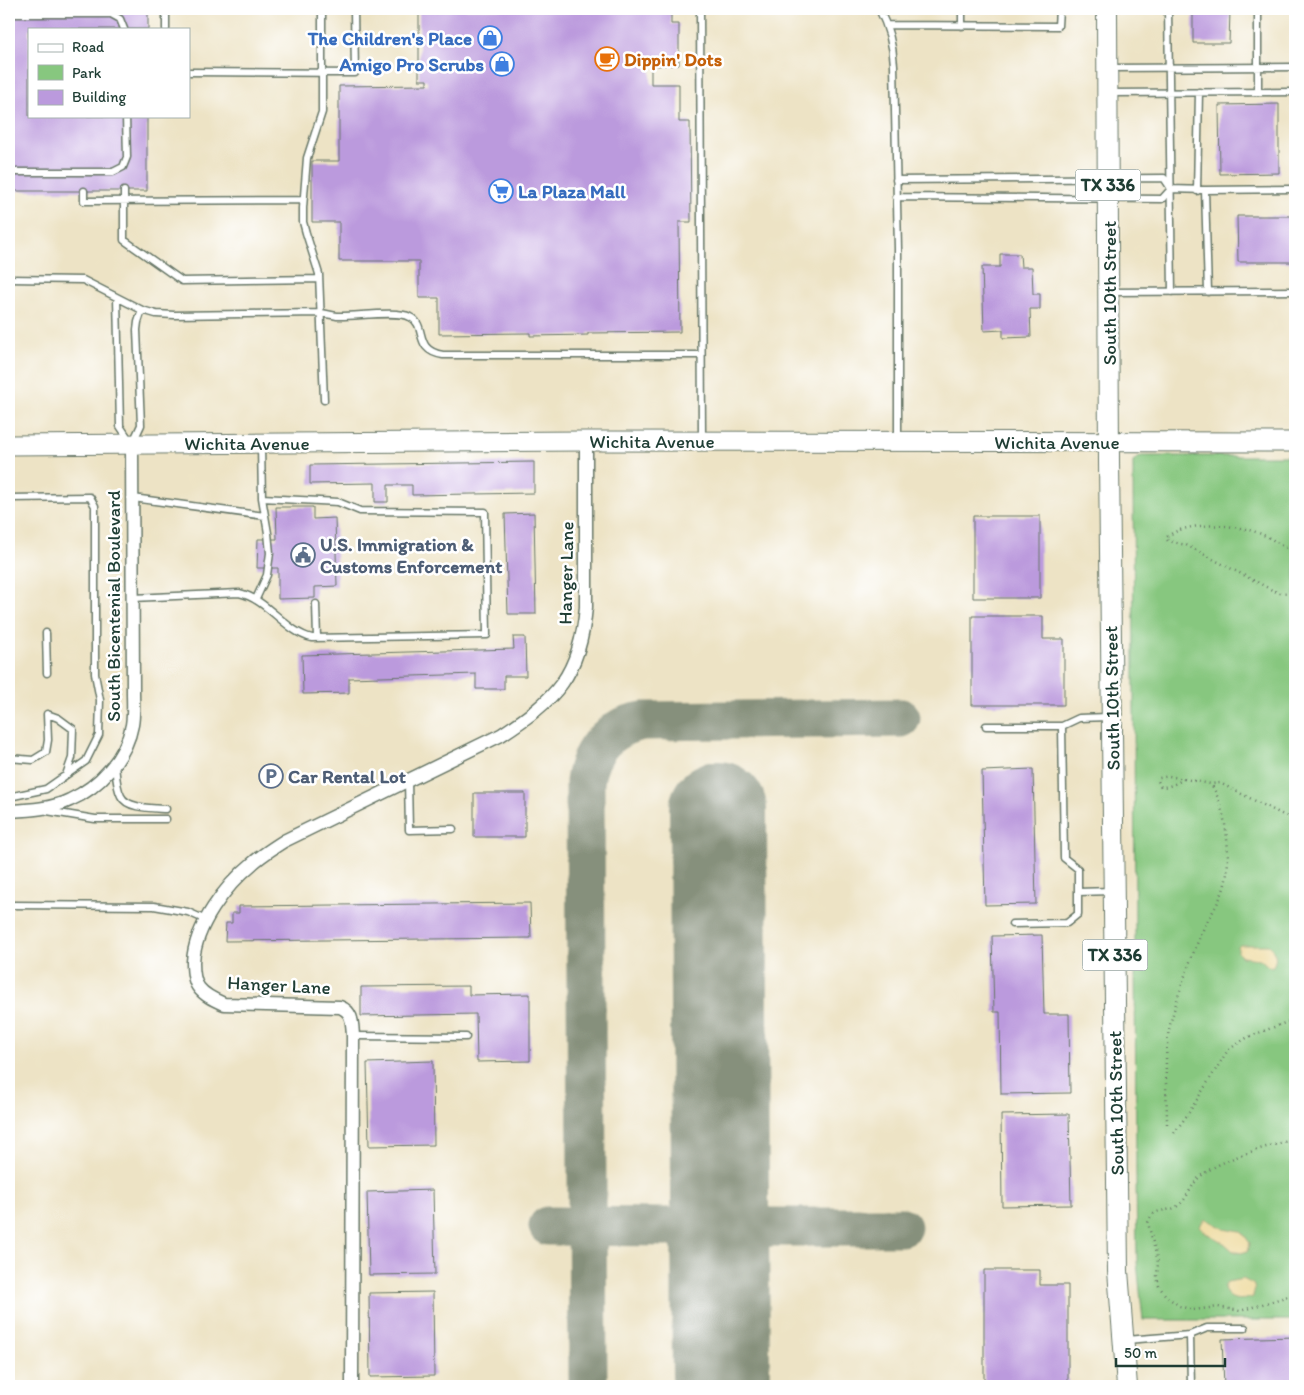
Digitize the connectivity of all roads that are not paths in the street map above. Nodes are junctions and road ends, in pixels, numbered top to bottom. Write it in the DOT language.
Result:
graph roads {
  1 [pos="166,9"];
  2 [pos="322,9"];
  3 [pos="354,9"];
  4 [pos="700,9"];
  5 [pos="880,9"];
  6 [pos="962,9"];
  7 [pos="1059,9"];
  8 [pos="1107,9"];
  9 [pos="1168,9"];
  10 [pos="1258,11"];
  11 [pos="9,14"];
  12 [pos="887,25"];
  13 [pos="962,26"];
  14 [pos="124,28"];
  15 [pos="166,28"];
  16 [pos="1169,66"];
  17 [pos="1258,67"];
  18 [pos="1295,67"];
  19 [pos="1108,68"];
  20 [pos="190,72"];
  21 [pos="323,73"];
  22 [pos="1170,91"];
  23 [pos="1199,92"];
  24 [pos="1258,92"];
  25 [pos="1295,92"];
  26 [pos="1108,93"];
  27 [pos="126,118"];
  28 [pos="9,172"];
  29 [pos="896,180"];
  30 [pos="1108,189"];
  31 [pos="1171,189"];
  32 [pos="1295,189"];
  33 [pos="1205,190"];
  34 [pos="84,191"];
  35 [pos="124,191"];
  36 [pos="1197,191"];
  37 [pos="896,197"];
  38 [pos="303,200"];
  39 [pos="124,201"];
  40 [pos="9,279"];
  41 [pos="319,279"];
  42 [pos="1295,291"];
  43 [pos="1109,292"];
  44 [pos="1172,292"];
  45 [pos="1208,292"];
  46 [pos="117,298"];
  47 [pos="142,310"];
  48 [pos="321,312"];
  49 [pos="701,355"];
  50 [pos="324,400"];
  51 [pos="586,441"];
  52 [pos="702,441"];
  53 [pos="898,442"];
  54 [pos="1109,442"];
  55 [pos="1295,442"];
  56 [pos="261,443"];
  57 [pos="132,444"];
  58 [pos="9,445"];
  59 [pos="9,498"];
  60 [pos="133,498"];
  61 [pos="262,498"];
  62 [pos="265,516"];
  63 [pos="133,598"];
  64 [pos="256,599"];
  65 [pos="316,604"];
  66 [pos="46,633"];
  67 [pos="317,638"];
  68 [pos="46,673"];
  69 [pos="1112,717"];
  70 [pos="986,726"];
  71 [pos="1062,726"];
  72 [pos="9,758"];
  73 [pos="115,763"];
  74 [pos="66,776"];
  75 [pos="408,780"];
  76 [pos="9,797"];
  77 [pos="31,809"];
  78 [pos="166,809"];
  79 [pos="9,811"];
  80 [pos="166,819"];
  81 [pos="453,829"];
  82 [pos="1114,891"];
  83 [pos="1078,892"];
  84 [pos="9,905"];
  85 [pos="206,920"];
  86 [pos="1012,924"];
  87 [pos="353,1036"];
  88 [pos="466,1037"];
  89 [pos="1245,1328"];
  90 [pos="1190,1335"];
  91 [pos="1123,1340"];
  92 [pos="1126,1377"];
  93 [pos="352,1386"];
  94 [pos="1118,1386"];
  95 [pos="1192,1386"];
  1 -- 15 [label="lane"];
  2 -- 21 [label="lane"];
  3 -- 21 [label="lane"];
  4 -- 49 [label="lane"];
  5 -- 12 [label="lane"];
  6 -- 13 [label="lane"];
  7 -- 13 [label="lane"];
  8 -- 19 [label="main road, South 10th Street / TX 336"];
  9 -- 16 [label="lane"];
  10 -- 17 [label="lane"];
  11 -- 14 [label="lane"];
  12 -- 13 [label="lane"];
  12 -- 29 [label="lane"];
  16 -- 17 [label="lane"];
  16 -- 19 [label="lane"];
  16 -- 22 [label="lane"];
  17 -- 18 [label="lane"];
  17 -- 24 [label="lane"];
  19 -- 26 [label="main road, South 10th Street / TX 336"];
  20 -- 21 [label="lane"];
  21 -- 38 [label="lane"];
  22 -- 23 [label="lane"];
  22 -- 26 [label="lane"];
  22 -- 31 [label="lane"];
  23 -- 24 [label="lane"];
  23 -- 36 [label="lane"];
  24 -- 25 [label="lane"];
  26 -- 30 [label="main road, South 10th Street / TX 336"];
  27 -- 28 [label="lane"];
  29 -- 30 [label="lane"];
  29 -- 37 [label="lane"];
  30 -- 31 [label="lane"];
  30 -- 31 [label="lane"];
  30 -- 37 [label="lane"];
  30 -- 43 [label="main road, South 10th Street / TX 336"];
  31 -- 36 [label="lane"];
  31 -- 44 [label="lane"];
  32 -- 33 [label="lane"];
  33 -- 36 [label="lane"];
  33 -- 45 [label="lane"];
  34 -- 39 [label="lane"];
  35 -- 39 [label="lane"];
  37 -- 53 [label="lane"];
  38 -- 39 [label="lane"];
  38 -- 41 [label="lane"];
  39 -- 41 [label="lane"];
  40 -- 46 [label="lane"];
  41 -- 48 [label="lane"];
  42 -- 45 [label="lane"];
  43 -- 44 [label="lane"];
  43 -- 54 [label="main road, South 10th Street / TX 336"];
  44 -- 45 [label="lane"];
  46 -- 47 [label="lane"];
  46 -- 57 [label="lane"];
  47 -- 48 [label="lane"];
  47 -- 57 [label="lane"];
  48 -- 49 [label="lane"];
  48 -- 50 [label="lane"];
  49 -- 52 [label="lane"];
  51 -- 52 [label="main road, Wichita Avenue"];
  51 -- 56 [label="main road, Wichita Avenue"];
  51 -- 75 [label="street, Hanger Lane"];
  52 -- 53 [label="main road, Wichita Avenue"];
  53 -- 54 [label="main road, Wichita Avenue"];
  54 -- 55 [label="main road, Wichita Avenue"];
  54 -- 69 [label="main road, South 10th Street / TX 336"];
  56 -- 57 [label="main road, Wichita Avenue"];
  56 -- 61 [label="lane"];
  57 -- 58 [label="main road, Wichita Avenue"];
  57 -- 60 [label="street, South Bicentenial Boulevard"];
  59 -- 74 [label="lane"];
  60 -- 62 [label="lane"];
  60 -- 63 [label="street, South Bicentenial Boulevard"];
  61 -- 62 [label="lane"];
  61 -- 67 [label="lane"];
  62 -- 64 [label="lane"];
  63 -- 64 [label="lane"];
  63 -- 73 [label="street, South Bicentenial Boulevard"];
  64 -- 67 [label="lane"];
  65 -- 67 [label="lane"];
  66 -- 68 [label="lane"];
  69 -- 71 [label="lane"];
  69 -- 82 [label="main road, South 10th Street / TX 336"];
  70 -- 71 [label="lane"];
  71 -- 83 [label="lane"];
  72 -- 74 [label="lane"];
  73 -- 77 [label="street, South Bicentenial Boulevard"];
  73 -- 78 [label="lane"];
  74 -- 76 [label="lane"];
  75 -- 81 [label="lane"];
  75 -- 85 [label="street, Hanger Lane"];
  77 -- 79 [label="street, South Bicentenial Boulevard"];
  77 -- 80 [label="lane"];
  82 -- 83 [label="lane"];
  82 -- 91 [label="main road, South 10th Street / TX 336"];
  83 -- 86 [label="lane"];
  84 -- 85 [label="lane"];
  85 -- 87 [label="street, Hanger Lane"];
  87 -- 88 [label="lane"];
  87 -- 93 [label="street, Hanger Lane"];
  89 -- 90 [label="lane"];
  90 -- 91 [label="lane"];
  90 -- 95 [label="lane"];
  91 -- 92 [label="main road, South 10th Street / TX 336"];
  92 -- 94 [label="street"];
}
